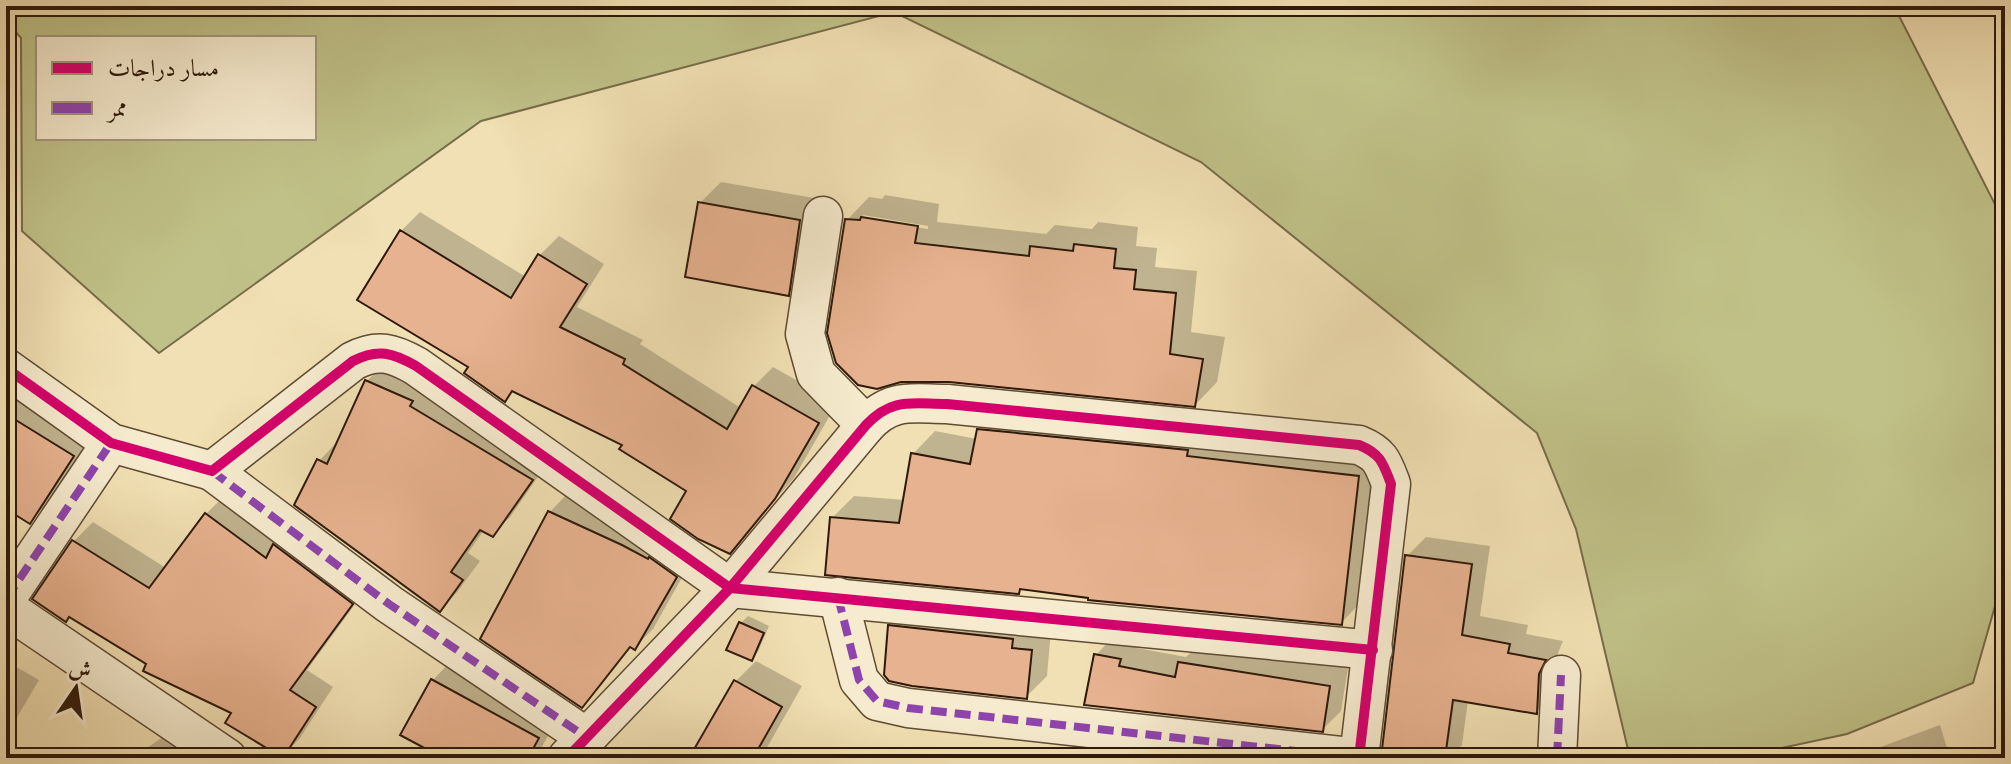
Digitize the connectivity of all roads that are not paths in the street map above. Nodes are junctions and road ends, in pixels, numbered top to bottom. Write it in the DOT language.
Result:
graph roads {
  1 [pos="823,216"];
  2 [pos="6,368"];
  3 [pos="866,425"];
  4 [pos="111,443"];
  5 [pos="212,471"];
  6 [pos="730,588"];
  7 [pos="838,597"];
  8 [pos="6,599"];
  9 [pos="6,608"];
  10 [pos="1373,650"];
  11 [pos="1561,675"];
  12 [pos="577,748"];
  13 [pos="227,758"];
  14 [pos="1359,758"];
  15 [pos="1557,758"];
  1 -- 3 [label="street"];
  2 -- 4 [label="street"];
  3 -- 6 [label="street"];
  3 -- 10 [label="street"];
  4 -- 5 [label="street"];
  4 -- 8 [label="street"];
  5 -- 6 [label="street"];
  5 -- 12 [label="street"];
  6 -- 7 [label="street"];
  6 -- 12 [label="street"];
  7 -- 10 [label="street"];
  7 -- 14 [label="street"];
  9 -- 13 [label="street"];
  10 -- 14 [label="street"];
  11 -- 15 [label="street"];
}
